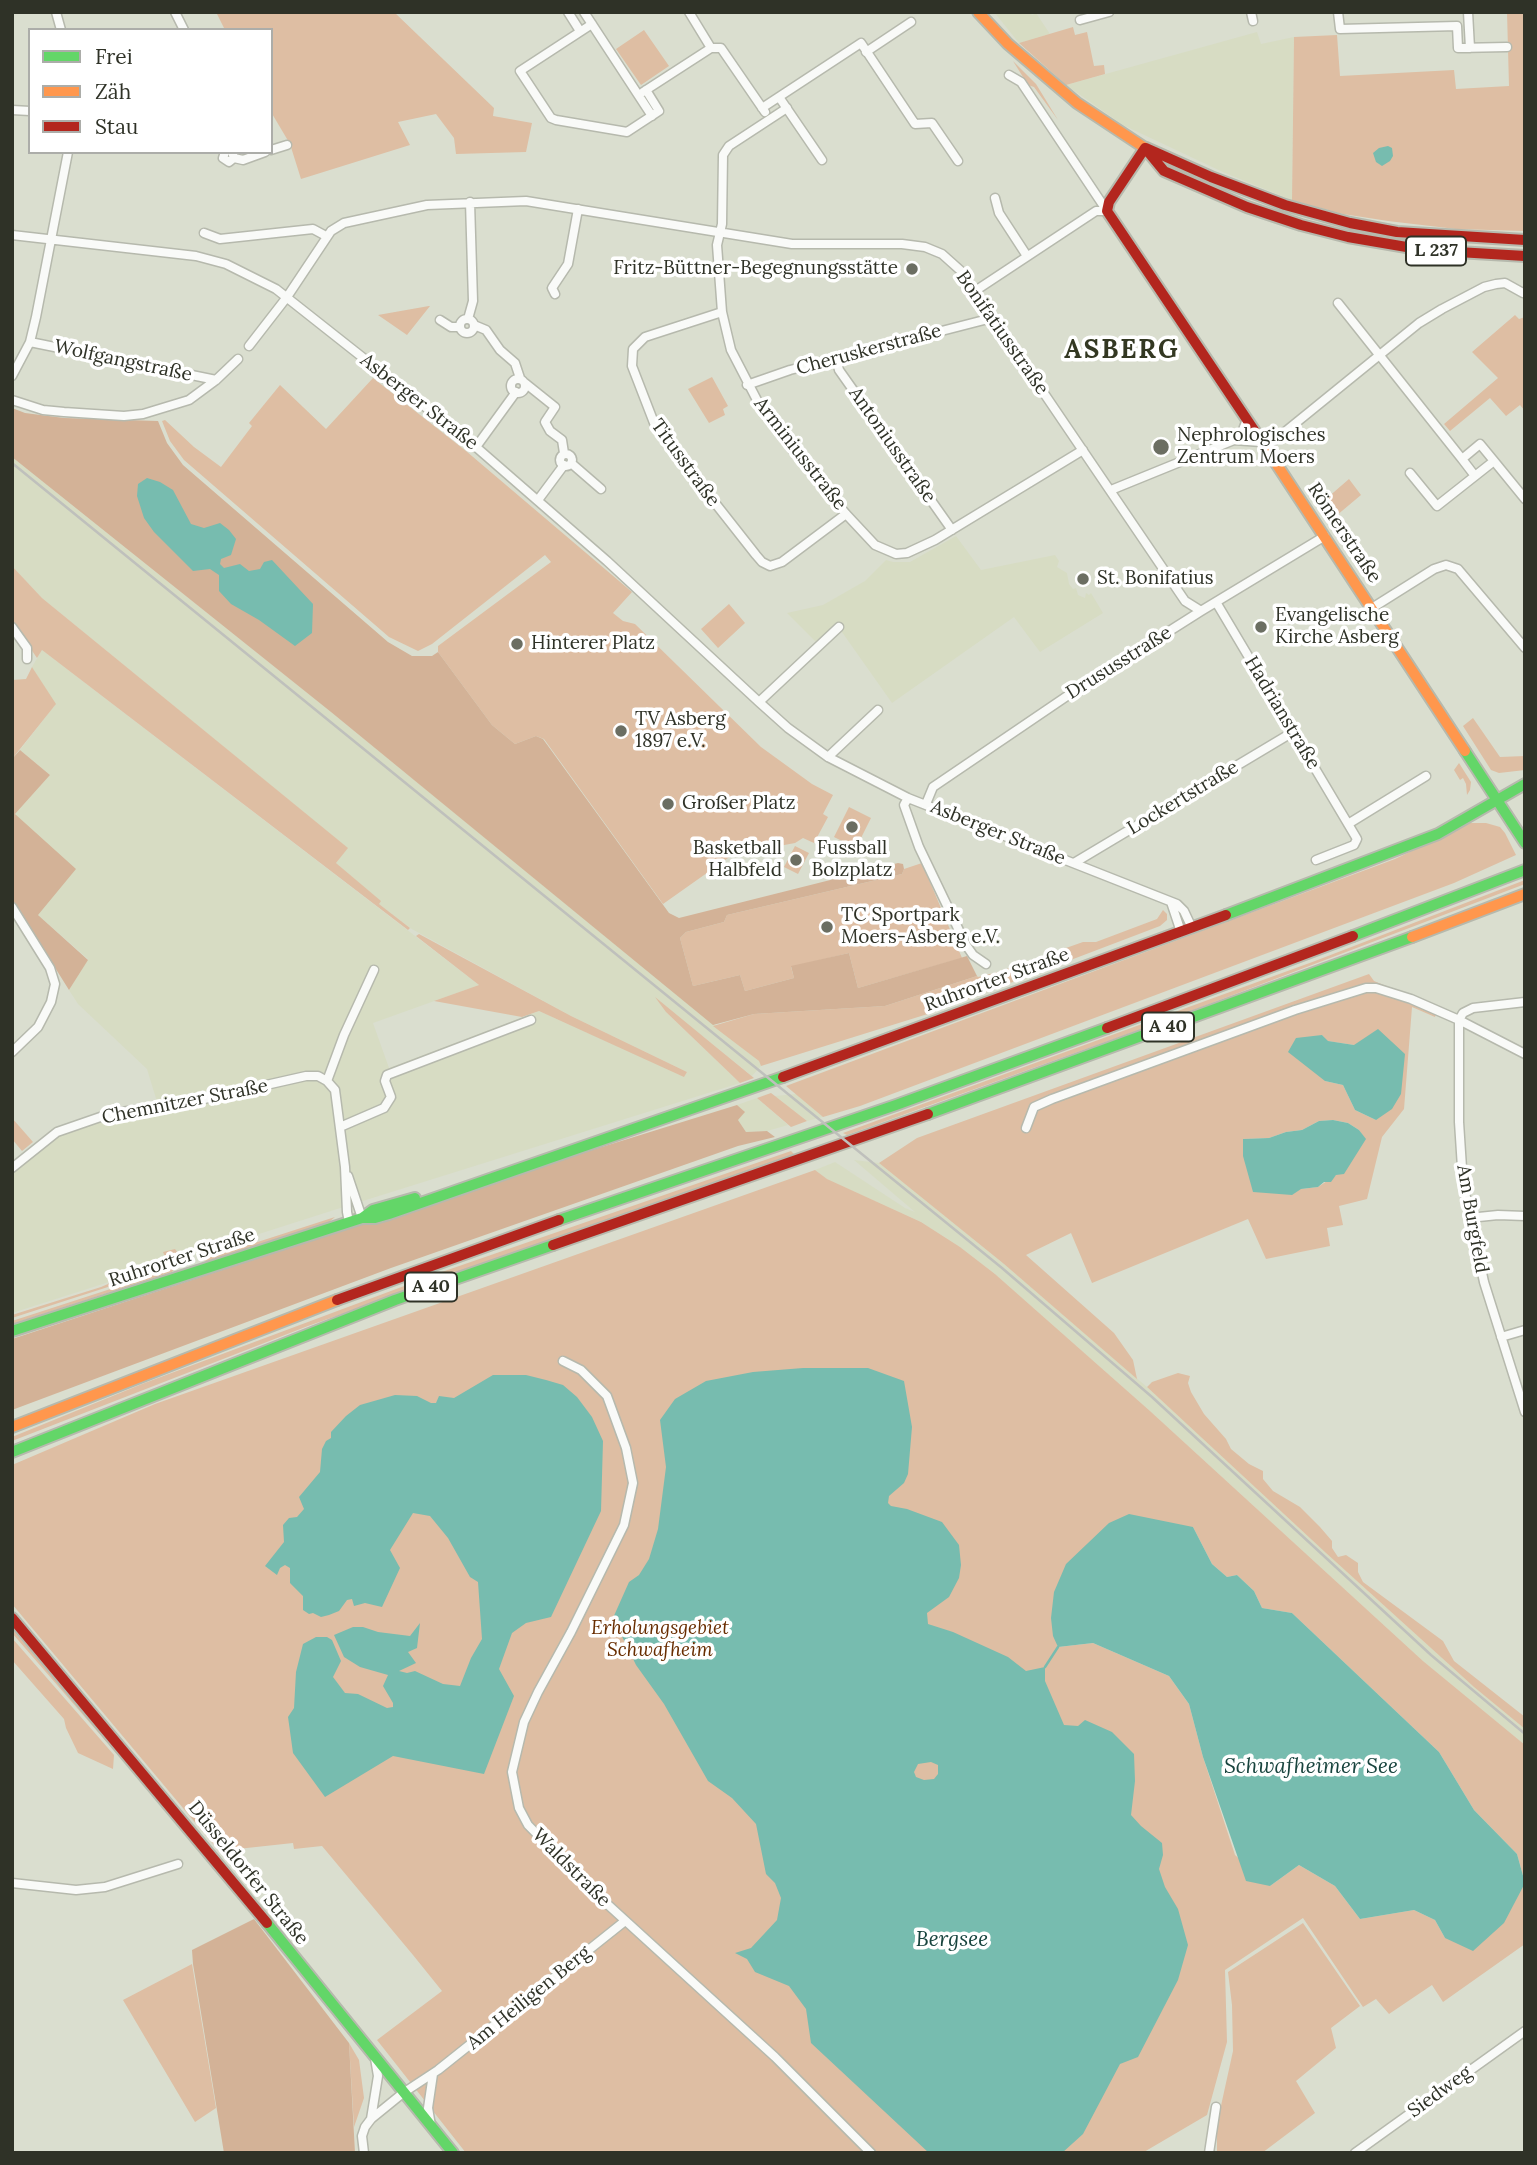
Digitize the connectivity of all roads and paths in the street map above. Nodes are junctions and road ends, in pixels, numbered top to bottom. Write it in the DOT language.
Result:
graph roads {
  1 [pos="175,12"];
  2 [pos="584,12"];
  3 [pos="689,12"];
  4 [pos="978,12"];
  5 [pos="1109,12"];
  6 [pos="1338,12"];
  7 [pos="1468,12"];
  8 [pos="570,16"];
  9 [pos="1080,20"];
  10 [pos="911,22"];
  11 [pos="592,24"];
  12 [pos="1457,26"];
  13 [pos="1469,26"];
  14 [pos="183,28"];
  15 [pos="580,31"];
  16 [pos="1470,47"];
  17 [pos="1507,47"];
  18 [pos="711,48"];
  19 [pos="866,51"];
  20 [pos="1009,75"];
  21 [pos="642,93"];
  22 [pos="779,97"];
  23 [pos="762,108"];
  24 [pos="787,108"];
  25 [pos="770,119"];
  26 [pos="287,145"];
  27 [pos="1145,148"];
  28 [pos="273,149"];
  29 [pos="68,154"];
  30 [pos="227,154"];
  31 [pos="260,154"];
  32 [pos="822,160"];
  33 [pos="958,161"];
  34 [pos="995,198"];
  35 [pos="470,202"];
  36 [pos="578,209"];
  37 [pos="1107,211"];
  38 [pos="204,233"];
  39 [pos="720,233"];
  40 [pos="12,235"];
  41 [pos="326,236"];
  42 [pos="50,239"];
  43 [pos="1525,240"];
  44 [pos="1027,256"];
  45 [pos="1525,256"];
  46 [pos="975,291"];
  47 [pos="1523,293"];
  48 [pos="555,294"];
  49 [pos="287,297"];
  50 [pos="1338,303"];
  51 [pos="722,312"];
  52 [pos="992,318"];
  53 [pos="440,320"];
  54 [pos="471,322"];
  55 [pos="30,342"];
  56 [pos="249,346"];
  57 [pos="1381,355"];
  58 [pos="836,358"];
  59 [pos="237,359"];
  60 [pos="12,376"];
  61 [pos="216,380"];
  62 [pos="523,381"];
  63 [pos="747,385"];
  64 [pos="12,400"];
  65 [pos="1247,419"];
  66 [pos="1234,440"];
  67 [pos="1263,445"];
  68 [pos="476,447"];
  69 [pos="1083,450"];
  70 [pos="1462,459"];
  71 [pos="1494,460"];
  72 [pos="567,464"];
  73 [pos="1410,472"];
  74 [pos="1475,475"];
  75 [pos="601,489"];
  76 [pos="1111,490"];
  77 [pos="1525,499"];
  78 [pos="538,500"];
  79 [pos="846,514"];
  80 [pos="952,530"];
  81 [pos="1325,537"];
  82 [pos="1216,602"];
  83 [pos="1372,608"];
  84 [pos="1201,611"];
  85 [pos="12,627"];
  86 [pos="839,627"];
  87 [pos="1525,648"];
  88 [pos="27,659"];
  89 [pos="759,702"];
  90 [pos="878,710"];
  91 [pos="1293,732"];
  92 [pos="828,757"];
  93 [pos="1426,776"];
  94 [pos="1525,784"];
  95 [pos="908,798"];
  96 [pos="1497,801"];
  97 [pos="926,804"];
  98 [pos="1348,824"];
  99 [pos="1524,843"];
  100 [pos="1317,860"];
  101 [pos="1074,863"];
  102 [pos="1525,870"];
  103 [pos="1525,894"];
  104 [pos="1171,902"];
  105 [pos="12,907"];
  106 [pos="1192,928"];
  107 [pos="1181,932"];
  108 [pos="986,964"];
  109 [pos="374,970"];
  110 [pos="1525,1002"];
  111 [pos="531,1020"];
  112 [pos="1459,1020"];
  113 [pos="12,1052"];
  114 [pos="1525,1054"];
  115 [pos="327,1081"];
  116 [pos="340,1127"];
  117 [pos="1026,1128"];
  118 [pos="345,1167"];
  119 [pos="12,1168"];
  120 [pos="1525,1216"];
  121 [pos="362,1218"];
  122 [pos="1469,1218"];
  123 [pos="349,1222"];
  124 [pos="1525,1330"];
  125 [pos="12,1331"];
  126 [pos="1500,1337"];
  127 [pos="563,1361"];
  128 [pos="1525,1412"];
  129 [pos="12,1427"];
  130 [pos="12,1452"];
  131 [pos="12,1618"];
  132 [pos="178,1864"];
  133 [pos="12,1883"];
  134 [pos="625,1921"];
  135 [pos="1525,2031"];
  136 [pos="375,2058"];
  137 [pos="433,2074"];
  138 [pos="403,2093"];
  139 [pos="1216,2107"];
  140 [pos="371,2119"];
  141 [pos="431,2126"];
  142 [pos="364,2153"];
  143 [pos="453,2153"];
  144 [pos="871,2153"];
  145 [pos="1209,2153"];
  146 [pos="1354,2153"];
  1 -- 14 [label="street"];
  2 -- 8 [label="street"];
  2 -- 11 [label="street"];
  3 -- 18 [label="street"];
  4 -- 27 [label="main road, L 237"];
  5 -- 9 [label="street"];
  6 -- 12 [label="street"];
  7 -- 13 [label="street"];
  8 -- 15 [label="street"];
  10 -- 19 [label="street"];
  11 -- 15 [label="street"];
  11 -- 21 [label="street"];
  12 -- 13 [label="street"];
  12 -- 16 [label="street"];
  13 -- 16 [label="street"];
  15 -- 21 [label="street"];
  16 -- 17 [label="street"];
  18 -- 21 [label="street"];
  18 -- 23 [label="street"];
  19 -- 22 [label="street"];
  19 -- 33 [label="street"];
  20 -- 37 [label="street, Römerstraße"];
  22 -- 23 [label="street"];
  22 -- 24 [label="street"];
  23 -- 25 [label="street"];
  24 -- 25 [label="street"];
  24 -- 32 [label="street"];
  25 -- 39 [label="street, Arminiusstraße"];
  26 -- 28 [label="street"];
  27 -- 37 [label="main road"];
  27 -- 43 [label="main road, L 237"];
  27 -- 45 [label="main road, L 237"];
  29 -- 42 [label="street"];
  30 -- 31 [label="street"];
  34 -- 44 [label="street"];
  35 -- 36 [label="street, Bonifatiusstraße"];
  35 -- 41 [label="street, Bonifatiusstraße"];
  35 -- 54 [label="street"];
  36 -- 39 [label="street, Bonifatiusstraße"];
  36 -- 48 [label="street"];
  37 -- 44 [label="street"];
  37 -- 65 [label="main road, Römerstraße"];
  38 -- 41 [label="street"];
  39 -- 46 [label="street, Bonifatiusstraße"];
  39 -- 51 [label="street, Arminiusstraße"];
  40 -- 42 [label="street, Asberger Straße"];
  41 -- 49 [label="street, Bonifatiusstraße"];
  42 -- 49 [label="street, Asberger Straße"];
  42 -- 55 [label="street"];
  44 -- 46 [label="street"];
  46 -- 52 [label="street, Bonifatiusstraße"];
  47 -- 57 [label="street"];
  49 -- 56 [label="street, Bonifatiusstraße"];
  49 -- 68 [label="street, Asberger Straße"];
  50 -- 57 [label="street"];
  51 -- 63 [label="street, Arminiusstraße"];
  51 -- 79 [label="street, Titusstraße"];
  52 -- 58 [label="street, Cheruskerstraße"];
  52 -- 69 [label="street, Bonifatiusstraße"];
  53 -- 54 [label="street"];
  54 -- 62 [label="street"];
  55 -- 60 [label="street"];
  55 -- 61 [label="street, Wolfgangstraße"];
  57 -- 67 [label="street"];
  57 -- 70 [label="street"];
  58 -- 63 [label="street, Cheruskerstraße"];
  58 -- 80 [label="street, Antoniusstraße"];
  59 -- 61 [label="street"];
  61 -- 64 [label="street"];
  62 -- 68 [label="street"];
  62 -- 72 [label="street"];
  63 -- 79 [label="street, Arminiusstraße"];
  65 -- 66 [label="street"];
  65 -- 67 [label="main road, Römerstraße"];
  66 -- 67 [label="street"];
  66 -- 76 [label="street"];
  67 -- 81 [label="main road, Römerstraße"];
  68 -- 78 [label="street, Asberger Straße"];
  69 -- 76 [label="street, Bonifatiusstraße"];
  69 -- 80 [label="street, Arminiusstraße"];
  70 -- 71 [label="street"];
  70 -- 74 [label="street"];
  71 -- 74 [label="street"];
  71 -- 77 [label="street"];
  72 -- 75 [label="street"];
  72 -- 78 [label="street"];
  73 -- 74 [label="street"];
  76 -- 84 [label="street, Bonifatiusstraße"];
  78 -- 89 [label="street, Asberger Straße"];
  79 -- 80 [label="street, Arminiusstraße"];
  81 -- 82 [label="street, Drususstraße"];
  81 -- 83 [label="main road, Römerstraße"];
  82 -- 84 [label="street, Drususstraße"];
  82 -- 91 [label="street, Hadrianstraße"];
  83 -- 87 [label="street"];
  83 -- 96 [label="main road, Römerstraße"];
  84 -- 97 [label="street, Drususstraße"];
  85 -- 88 [label="street"];
  86 -- 89 [label="street"];
  89 -- 92 [label="street, Asberger Straße"];
  90 -- 92 [label="street"];
  91 -- 98 [label="street, Hadrianstraße"];
  91 -- 101 [label="street, Lockertstraße"];
  92 -- 95 [label="street, Asberger Straße"];
  93 -- 98 [label="street"];
  94 -- 96 [label="main road, Ruhrorter Straße"];
  95 -- 97 [label="street, Asberger Straße"];
  95 -- 108 [label="street"];
  96 -- 99 [label="main road, Römerstraße"];
  96 -- 106 [label="main road, Ruhrorter Straße"];
  97 -- 101 [label="street, Asberger Straße"];
  98 -- 100 [label="street"];
  101 -- 104 [label="street, Asberger Straße"];
  102 -- 129 [label="main road, A 40"];
  103 -- 130 [label="main road, A 40"];
  104 -- 106 [label="street, Asberger Straße"];
  104 -- 107 [label="street"];
  105 -- 113 [label="street"];
  106 -- 107 [label="main road, Ruhrorter Straße"];
  107 -- 121 [label="main road, Ruhrorter Straße"];
  109 -- 115 [label="street"];
  110 -- 112 [label="street"];
  111 -- 116 [label="street"];
  112 -- 114 [label="street"];
  112 -- 117 [label="street"];
  112 -- 122 [label="street, Am Burgfeld"];
  115 -- 116 [label="street"];
  115 -- 119 [label="street, Chemnitzer Straße"];
  116 -- 118 [label="street"];
  118 -- 121 [label="street"];
  118 -- 123 [label="street"];
  120 -- 122 [label="street"];
  121 -- 123 [label="main road, Ruhrorter Straße"];
  122 -- 126 [label="street, Am Burgfeld"];
  123 -- 125 [label="main road, Ruhrorter Straße"];
  124 -- 126 [label="street"];
  126 -- 128 [label="street, Am Burgfeld"];
  127 -- 134 [label="street, Waldstraße"];
  131 -- 136 [label="main road, Düsseldorfer Straße"];
  132 -- 133 [label="street"];
  134 -- 137 [label="street, Am Heiligen Berg"];
  134 -- 144 [label="street, Waldstraße"];
  135 -- 146 [label="street, Siedweg"];
  136 -- 138 [label="main road, Düsseldorfer Straße"];
  136 -- 140 [label="street"];
  137 -- 138 [label="street, Am Heiligen Berg"];
  137 -- 141 [label="street"];
  138 -- 140 [label="street, Am Heiligen Berg"];
  138 -- 141 [label="main road, Düsseldorfer Straße"];
  139 -- 145 [label="street"];
  140 -- 142 [label="street"];
  141 -- 143 [label="main road, Düsseldorfer Straße"];
}
